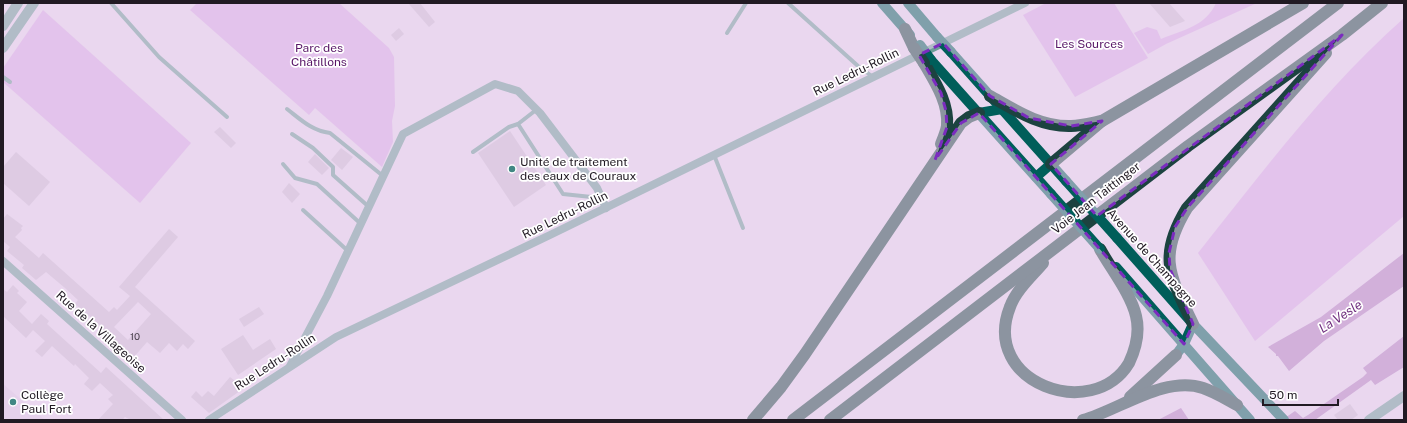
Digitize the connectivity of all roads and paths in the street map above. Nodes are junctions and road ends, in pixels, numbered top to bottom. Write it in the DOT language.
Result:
graph roads {
  1 [pos="18,3"];
  2 [pos="34,3"];
  3 [pos="111,3"];
  4 [pos="746,3"];
  5 [pos="788,3"];
  6 [pos="882,3"];
  7 [pos="908,3"];
  8 [pos="1025,3"];
  9 [pos="1303,3"];
  10 [pos="1338,3"];
  11 [pos="1382,3"];
  12 [pos="3,26"];
  13 [pos="905,30"];
  14 [pos="727,33"];
  15 [pos="1342,35"];
  16 [pos="3,48"];
  17 [pos="928,61"];
  18 [pos="3,77"];
  19 [pos="874,77"];
  20 [pos="10,82"];
  21 [pos="990,96"];
  22 [pos="287,109"];
  23 [pos="536,110"];
  24 [pos="1002,110"];
  25 [pos="979,113"];
  26 [pos="227,117"];
  27 [pos="1102,121"];
  28 [pos="518,124"];
  29 [pos="292,134"];
  30 [pos="472,152"];
  31 [pos="714,155"];
  32 [pos="935,160"];
  33 [pos="283,164"];
  34 [pos="1051,164"];
  35 [pos="384,176"];
  36 [pos="1036,177"];
  37 [pos="601,198"];
  38 [pos="369,208"];
  39 [pos="606,208"];
  40 [pos="303,210"];
  41 [pos="361,224"];
  42 [pos="743,228"];
  43 [pos="1056,247"];
  44 [pos="1100,249"];
  45 [pos="348,251"];
  46 [pos="3,261"];
  47 [pos="1193,324"];
  48 [pos="1184,344"];
  49 [pos="1176,355"];
  50 [pos="290,367"];
  51 [pos="1404,396"];
  52 [pos="1123,403"];
  53 [pos="1236,405"];
  54 [pos="182,420"];
  55 [pos="209,420"];
  56 [pos="753,420"];
  57 [pos="793,420"];
  58 [pos="830,420"];
  59 [pos="1083,420"];
  60 [pos="1250,420"];
  61 [pos="1284,420"];
  62 [pos="1369,420"];
  1 -- 12 [label="street"];
  2 -- 16 [label="street"];
  3 -- 26 [label="lane"];
  4 -- 14 [label="lane"];
  5 -- 19 [label="lane"];
  6 -- 13 [label="main road"];
  7 -- 21 [label="main road, Avenue de Champagne, bridge"];
  8 -- 19 [label="street, Rue Ledru-Rollin"];
  9 -- 27 [label="highway"];
  10 -- 57 [label="highway, Voie Jean Taittinger"];
  11 -- 15 [label="highway, Voie Jean Taittinger"];
  13 -- 17 [label="highway, bridge"];
  15 -- 43 [label="highway, Voie Jean Taittinger"];
  15 -- 47 [label="highway"];
  17 -- 25 [label="main road"];
  17 -- 32 [label="highway"];
  18 -- 20 [label="lane"];
  19 -- 31 [label="street, Rue Ledru-Rollin"];
  21 -- 24 [label="main road, Avenue de Champagne"];
  21 -- 27 [label="highway"];
  22 -- 35 [label="lane"];
  23 -- 28 [label="lane"];
  23 -- 35 [label="street"];
  23 -- 37 [label="street"];
  24 -- 25 [label="main road"];
  24 -- 34 [label="main road, Avenue de Champagne"];
  25 -- 32 [label="highway"];
  25 -- 36 [label="main road"];
  27 -- 34 [label="highway"];
  28 -- 30 [label="lane"];
  28 -- 37 [label="lane"];
  29 -- 38 [label="lane"];
  31 -- 39 [label="street, Rue Ledru-Rollin"];
  31 -- 42 [label="lane"];
  32 -- 56 [label="highway"];
  33 -- 41 [label="lane"];
  34 -- 36 [label="main road"];
  34 -- 47 [label="main road, Avenue de Champagne, bridge"];
  35 -- 38 [label="street"];
  36 -- 44 [label="main road, bridge"];
  37 -- 39 [label="street"];
  38 -- 41 [label="street"];
  39 -- 50 [label="street, Rue Ledru-Rollin"];
  40 -- 45 [label="lane"];
  41 -- 45 [label="street"];
  43 -- 44 [label="highway"];
  43 -- 58 [label="highway, Voie Jean Taittinger"];
  44 -- 48 [label="main road"];
  45 -- 50 [label="street"];
  46 -- 54 [label="street, Rue de la Villageoise"];
  47 -- 48 [label="main road"];
  47 -- 61 [label="main road, Avenue de Champagne"];
  48 -- 49 [label="main road"];
  48 -- 53 [label="main road"];
  49 -- 52 [label="highway"];
  50 -- 55 [label="street, Rue Ledru-Rollin"];
  51 -- 62 [label="street"];
  52 -- 53 [label="highway"];
  52 -- 59 [label="highway"];
  53 -- 60 [label="main road"];
}
